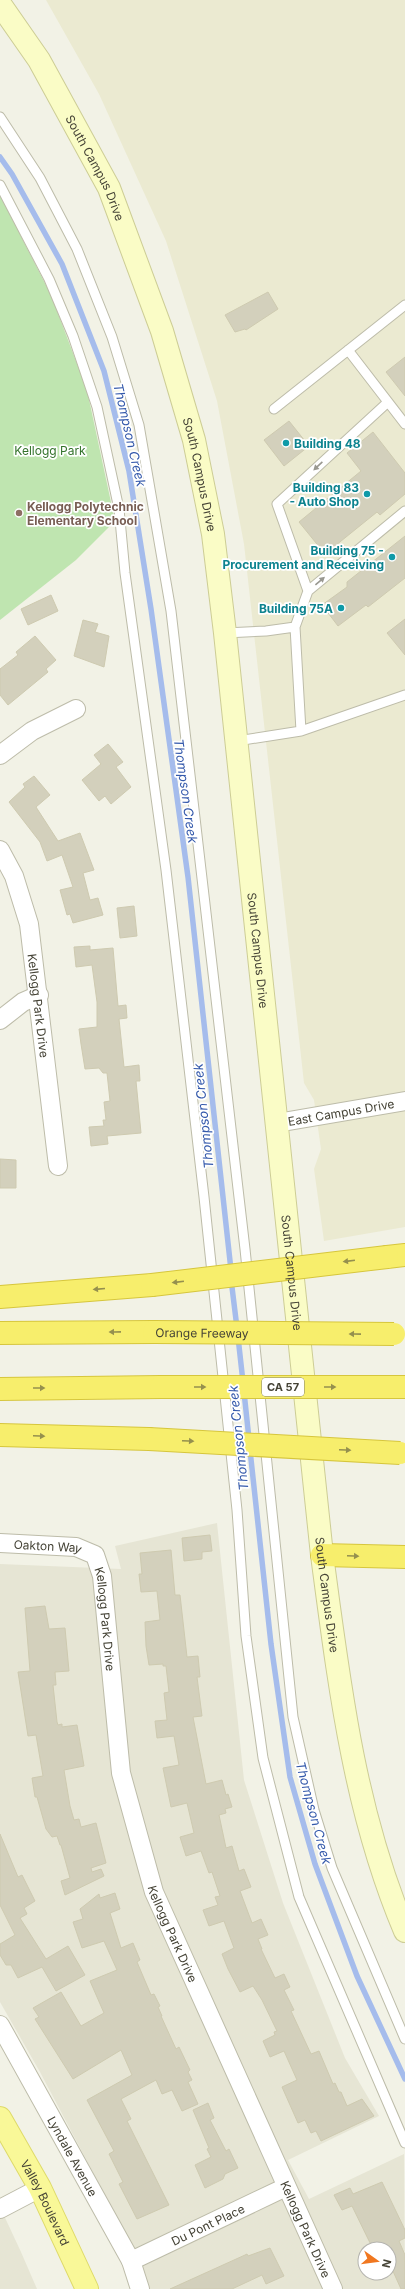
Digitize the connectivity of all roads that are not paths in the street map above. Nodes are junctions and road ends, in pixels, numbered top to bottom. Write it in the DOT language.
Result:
graph roads {
  1 [pos="0,4"];
  2 [pos="0,117"];
  3 [pos="0,185"];
  4 [pos="405,304"];
  5 [pos="348,350"];
  6 [pos="388,402"];
  7 [pos="274,409"];
  8 [pos="405,424"];
  9 [pos="405,511"];
  10 [pos="308,591"];
  11 [pos="295,626"];
  12 [pos="225,632"];
  13 [pos="405,695"];
  14 [pos="76,709"];
  15 [pos="301,731"];
  16 [pos="237,741"];
  17 [pos="0,755"];
  18 [pos="0,850"];
  19 [pos="38,995"];
  20 [pos="0,1020"];
  21 [pos="405,1101"];
  22 [pos="277,1123"];
  23 [pos="58,1166"];
  24 [pos="396,1256"];
  25 [pos="0,1297"];
  26 [pos="0,1333"];
  27 [pos="399,1334"];
  28 [pos="405,1387"];
  29 [pos="0,1389"];
  30 [pos="0,1435"];
  31 [pos="402,1453"];
  32 [pos="0,1543"];
  33 [pos="95,1555"];
  34 [pos="322,1555"];
  35 [pos="405,1557"];
  36 [pos="405,1931"];
  37 [pos="0,2025"];
  38 [pos="405,2039"];
  39 [pos="0,2118"];
  40 [pos="405,2142"];
  41 [pos="40,2188"];
  42 [pos="286,2188"];
  43 [pos="0,2209"];
  44 [pos="131,2261"];
  45 [pos="87,2289"];
  46 [pos="140,2289"];
  47 [pos="333,2289"];
  1 -- 12 [label="street, South Campus Drive"];
  2 -- 38 [label="lane"];
  3 -- 40 [label="lane"];
  4 -- 5 [label="lane"];
  5 -- 6 [label="lane"];
  5 -- 7 [label="lane"];
  6 -- 8 [label="lane"];
  6 -- 10 [label="lane, one-way"];
  10 -- 9 [label="lane, one-way"];
  10 -- 11 [label="lane"];
  11 -- 12 [label="lane"];
  11 -- 15 [label="lane"];
  12 -- 16 [label="street, South Campus Drive"];
  13 -- 15 [label="lane"];
  14 -- 17 [label="street"];
  15 -- 16 [label="lane"];
  16 -- 22 [label="street, South Campus Drive"];
  18 -- 19 [label="street, Kellogg Park Drive"];
  19 -- 20 [label="street"];
  19 -- 23 [label="street, Kellogg Park Drive"];
  21 -- 22 [label="street, East Campus Drive"];
  22 -- 34 [label="street, South Campus Drive"];
  24 -- 25 [label="highway, one-way, bridge"];
  27 -- 26 [label="highway, Orange Freeway, one-way, bridge"];
  29 -- 28 [label="highway, CA 57, one-way, bridge"];
  30 -- 31 [label="highway, one-way, bridge"];
  32 -- 33 [label="street, Oakton Way"];
  33 -- 42 [label="street, Kellogg Park Drive"];
  34 -- 35 [label="highway, one-way"];
  34 -- 36 [label="street, South Campus Drive"];
  37 -- 44 [label="street, Lyndale Avenue"];
  39 -- 41 [label="main road, Valley Boulevard"];
  41 -- 43 [label="street"];
  41 -- 45 [label="main road, Valley Boulevard"];
  42 -- 44 [label="street, Du Pont Place"];
  42 -- 47 [label="street, Kellogg Park Drive"];
  44 -- 46 [label="street, Lyndale Avenue"];
}
